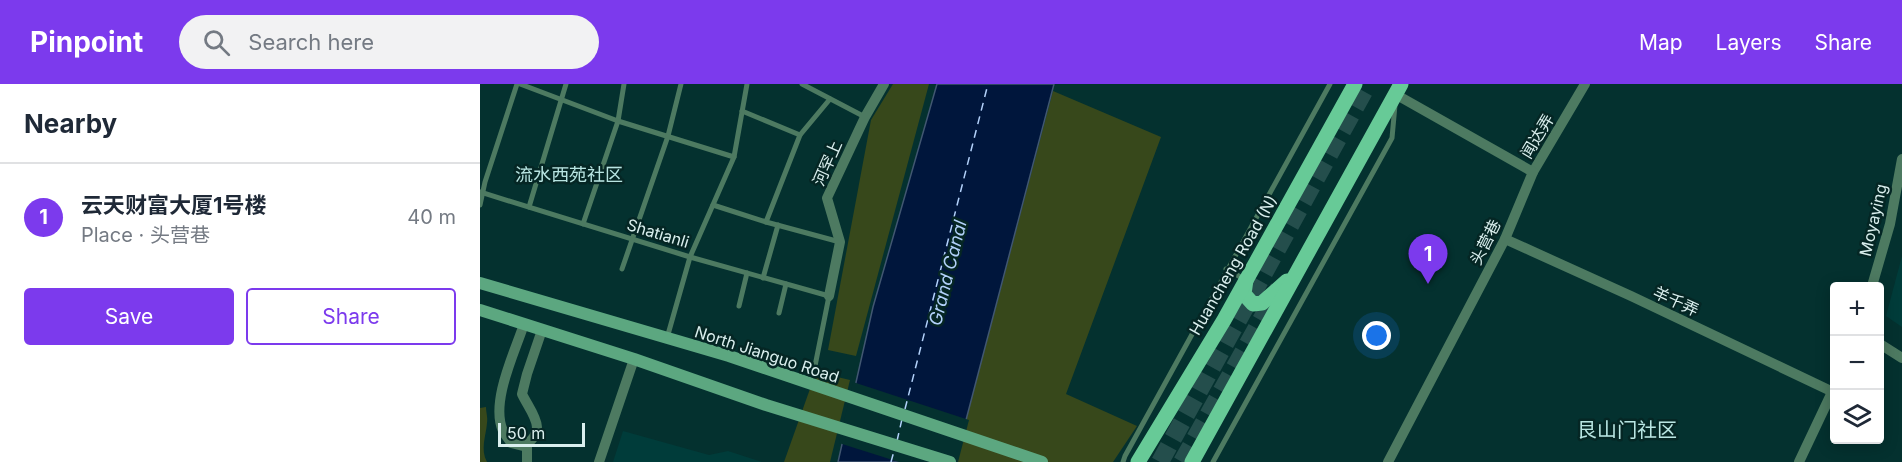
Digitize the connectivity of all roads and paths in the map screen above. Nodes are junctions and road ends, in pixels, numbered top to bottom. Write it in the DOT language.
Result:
graph roads {
  1 [pos="521,84"];
  2 [pos="566,84"];
  3 [pos="624,84"];
  4 [pos="681,84"];
  5 [pos="747,84"];
  6 [pos="802,84"];
  7 [pos="884,84"];
  8 [pos="1330,84"];
  9 [pos="1355,84"];
  10 [pos="1585,84"];
  11 [pos="1398,89"];
  12 [pos="560,99"];
  13 [pos="830,99"];
  14 [pos="742,111"];
  15 [pos="865,117"];
  16 [pos="618,121"];
  17 [pos="800,135"];
  18 [pos="668,136"];
  19 [pos="734,157"];
  20 [pos="1902,159"];
  21 [pos="1533,172"];
  22 [pos="482,193"];
  23 [pos="480,205"];
  24 [pos="713,205"];
  25 [pos="529,207"];
  26 [pos="766,222"];
  27 [pos="583,224"];
  28 [pos="777,225"];
  29 [pos="632,239"];
  30 [pos="1505,239"];
  31 [pos="840,242"];
  32 [pos="690,258"];
  33 [pos="622,269"];
  34 [pos="1226,269"];
  35 [pos="1296,272"];
  36 [pos="747,273"];
  37 [pos="763,278"];
  38 [pos="1246,280"];
  39 [pos="1873,282"];
  40 [pos="480,284"];
  41 [pos="786,284"];
  42 [pos="829,296"];
  43 [pos="739,306"];
  44 [pos="480,310"];
  45 [pos="779,313"];
  46 [pos="524,324"];
  47 [pos="542,330"];
  48 [pos="667,339"];
  49 [pos="1884,347"];
  50 [pos="1902,358"];
  51 [pos="634,359"];
  52 [pos="815,366"];
  53 [pos="1830,388"];
  54 [pos="1830,398"];
  55 [pos="527,443"];
  56 [pos="527,462"];
  57 [pos="599,462"];
  58 [pos="950,462"];
  59 [pos="1041,462"];
  60 [pos="1123,462"];
  61 [pos="1138,462"];
  62 [pos="1192,462"];
  63 [pos="1213,462"];
  64 [pos="1388,462"];
  65 [pos="1799,462"];
  1 -- 12 [label="lane"];
  1 -- 22 [label="lane"];
  2 -- 12 [label="lane"];
  3 -- 16 [label="lane"];
  4 -- 18 [label="lane"];
  5 -- 14 [label="lane"];
  6 -- 13 [label="lane"];
  7 -- 15 [label="street, 河罕上"];
  8 -- 34 [label="lane"];
  9 -- 38 [label="main road, Huancheng Road (N)"];
  10 -- 21 [label="street, 闻达弄"];
  11 -- 21 [label="street"];
  11 -- 35 [label="main road"];
  11 -- 63 [label="lane"];
  12 -- 16 [label="lane"];
  12 -- 25 [label="lane"];
  13 -- 15 [label="lane"];
  13 -- 17 [label="lane"];
  14 -- 17 [label="lane"];
  14 -- 19 [label="lane"];
  15 -- 31 [label="street, 河罕上"];
  16 -- 18 [label="lane"];
  16 -- 27 [label="lane"];
  17 -- 26 [label="lane"];
  18 -- 19 [label="lane"];
  18 -- 29 [label="lane"];
  19 -- 24 [label="lane"];
  20 -- 39 [label="street, Moyaying"];
  21 -- 30 [label="street, 头营巷"];
  22 -- 23 [label="lane"];
  22 -- 25 [label="lane, Shatianli"];
  24 -- 26 [label="lane"];
  24 -- 32 [label="lane"];
  25 -- 27 [label="lane, Shatianli"];
  26 -- 28 [label="lane"];
  27 -- 29 [label="lane, Shatianli"];
  28 -- 31 [label="lane"];
  28 -- 37 [label="lane"];
  29 -- 32 [label="lane, Shatianli"];
  29 -- 33 [label="lane"];
  30 -- 53 [label="street, 羊千弄"];
  30 -- 64 [label="street, 头营巷"];
  31 -- 42 [label="street, 河罕上"];
  32 -- 36 [label="lane, Shatianli"];
  32 -- 48 [label="lane"];
  34 -- 38 [label="lane"];
  34 -- 60 [label="lane"];
  35 -- 38 [label="main road"];
  35 -- 62 [label="main road"];
  36 -- 37 [label="lane, Shatianli"];
  36 -- 43 [label="lane"];
  37 -- 41 [label="lane, Shatianli"];
  38 -- 61 [label="main road, Huancheng Road (N)"];
  40 -- 48 [label="main road, North Jianguo Road"];
  41 -- 42 [label="lane, Shatianli"];
  41 -- 45 [label="lane"];
  42 -- 52 [label="lane"];
  44 -- 46 [label="main road"];
  46 -- 47 [label="main road"];
  46 -- 55 [label="street"];
  47 -- 51 [label="main road"];
  47 -- 55 [label="street"];
  48 -- 59 [label="main road, North Jianguo Road"];
  49 -- 50 [label="street"];
  51 -- 57 [label="street"];
  51 -- 58 [label="main road"];
  54 -- 65 [label="street"];
  55 -- 56 [label="street"];
}
